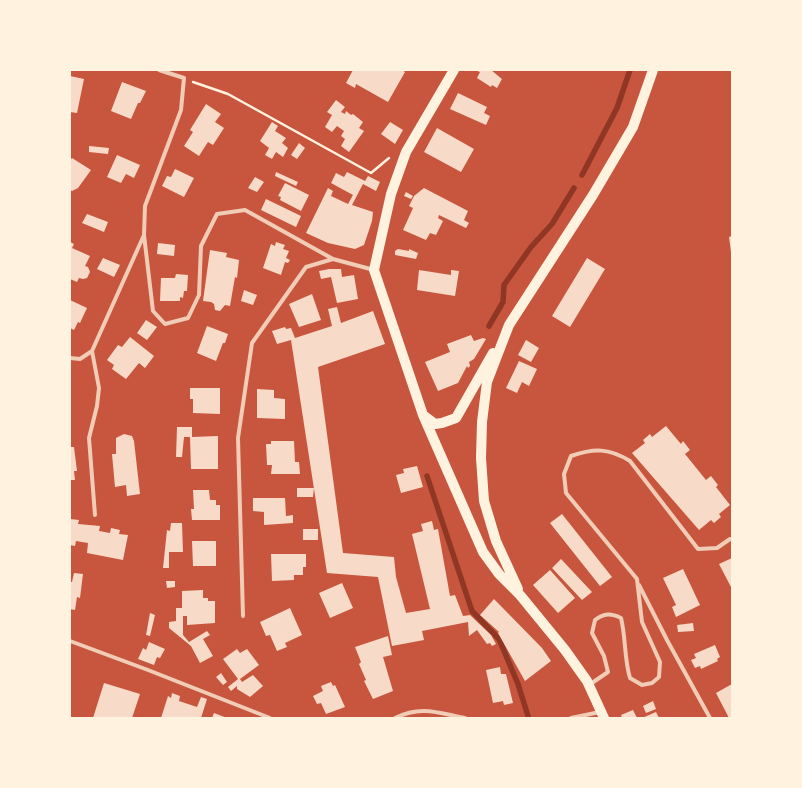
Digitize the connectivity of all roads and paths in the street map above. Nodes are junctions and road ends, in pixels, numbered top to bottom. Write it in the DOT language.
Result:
graph roads {
  1 [pos="454,70"];
  2 [pos="653,70"];
  3 [pos="160,71"];
  4 [pos="184,78"];
  5 [pos="371,173"];
  6 [pos="144,235"];
  7 [pos="334,259"];
  8 [pos="374,270"];
  9 [pos="509,325"];
  10 [pos="92,351"];
  11 [pos="70,358"];
  12 [pos="422,415"];
  13 [pos="96,514"];
  14 [pos="730,539"];
  15 [pos="637,579"];
  16 [pos="520,595"];
  17 [pos="243,616"];
  18 [pos="70,641"];
  19 [pos="589,685"];
  20 [pos="603,715"];
  21 [pos="270,718"];
  22 [pos="395,718"];
  23 [pos="465,718"];
  24 [pos="571,718"];
  25 [pos="710,718"];
  1 -- 8 [label="main road"];
  2 -- 9 [label="main road"];
  3 -- 4 [label="street"];
  4 -- 5 [label="path"];
  4 -- 6 [label="street"];
  6 -- 7 [label="street"];
  6 -- 10 [label="street"];
  7 -- 8 [label="street"];
  7 -- 17 [label="street"];
  8 -- 12 [label="main road"];
  9 -- 12 [label="main road"];
  9 -- 16 [label="main road"];
  10 -- 11 [label="street"];
  10 -- 13 [label="street"];
  12 -- 16 [label="main road"];
  14 -- 15 [label="street"];
  15 -- 19 [label="street"];
  15 -- 25 [label="street"];
  16 -- 19 [label="main road"];
  18 -- 21 [label="street"];
  19 -- 20 [label="main road"];
  20 -- 24 [label="street"];
  22 -- 23 [label="street"];
}
